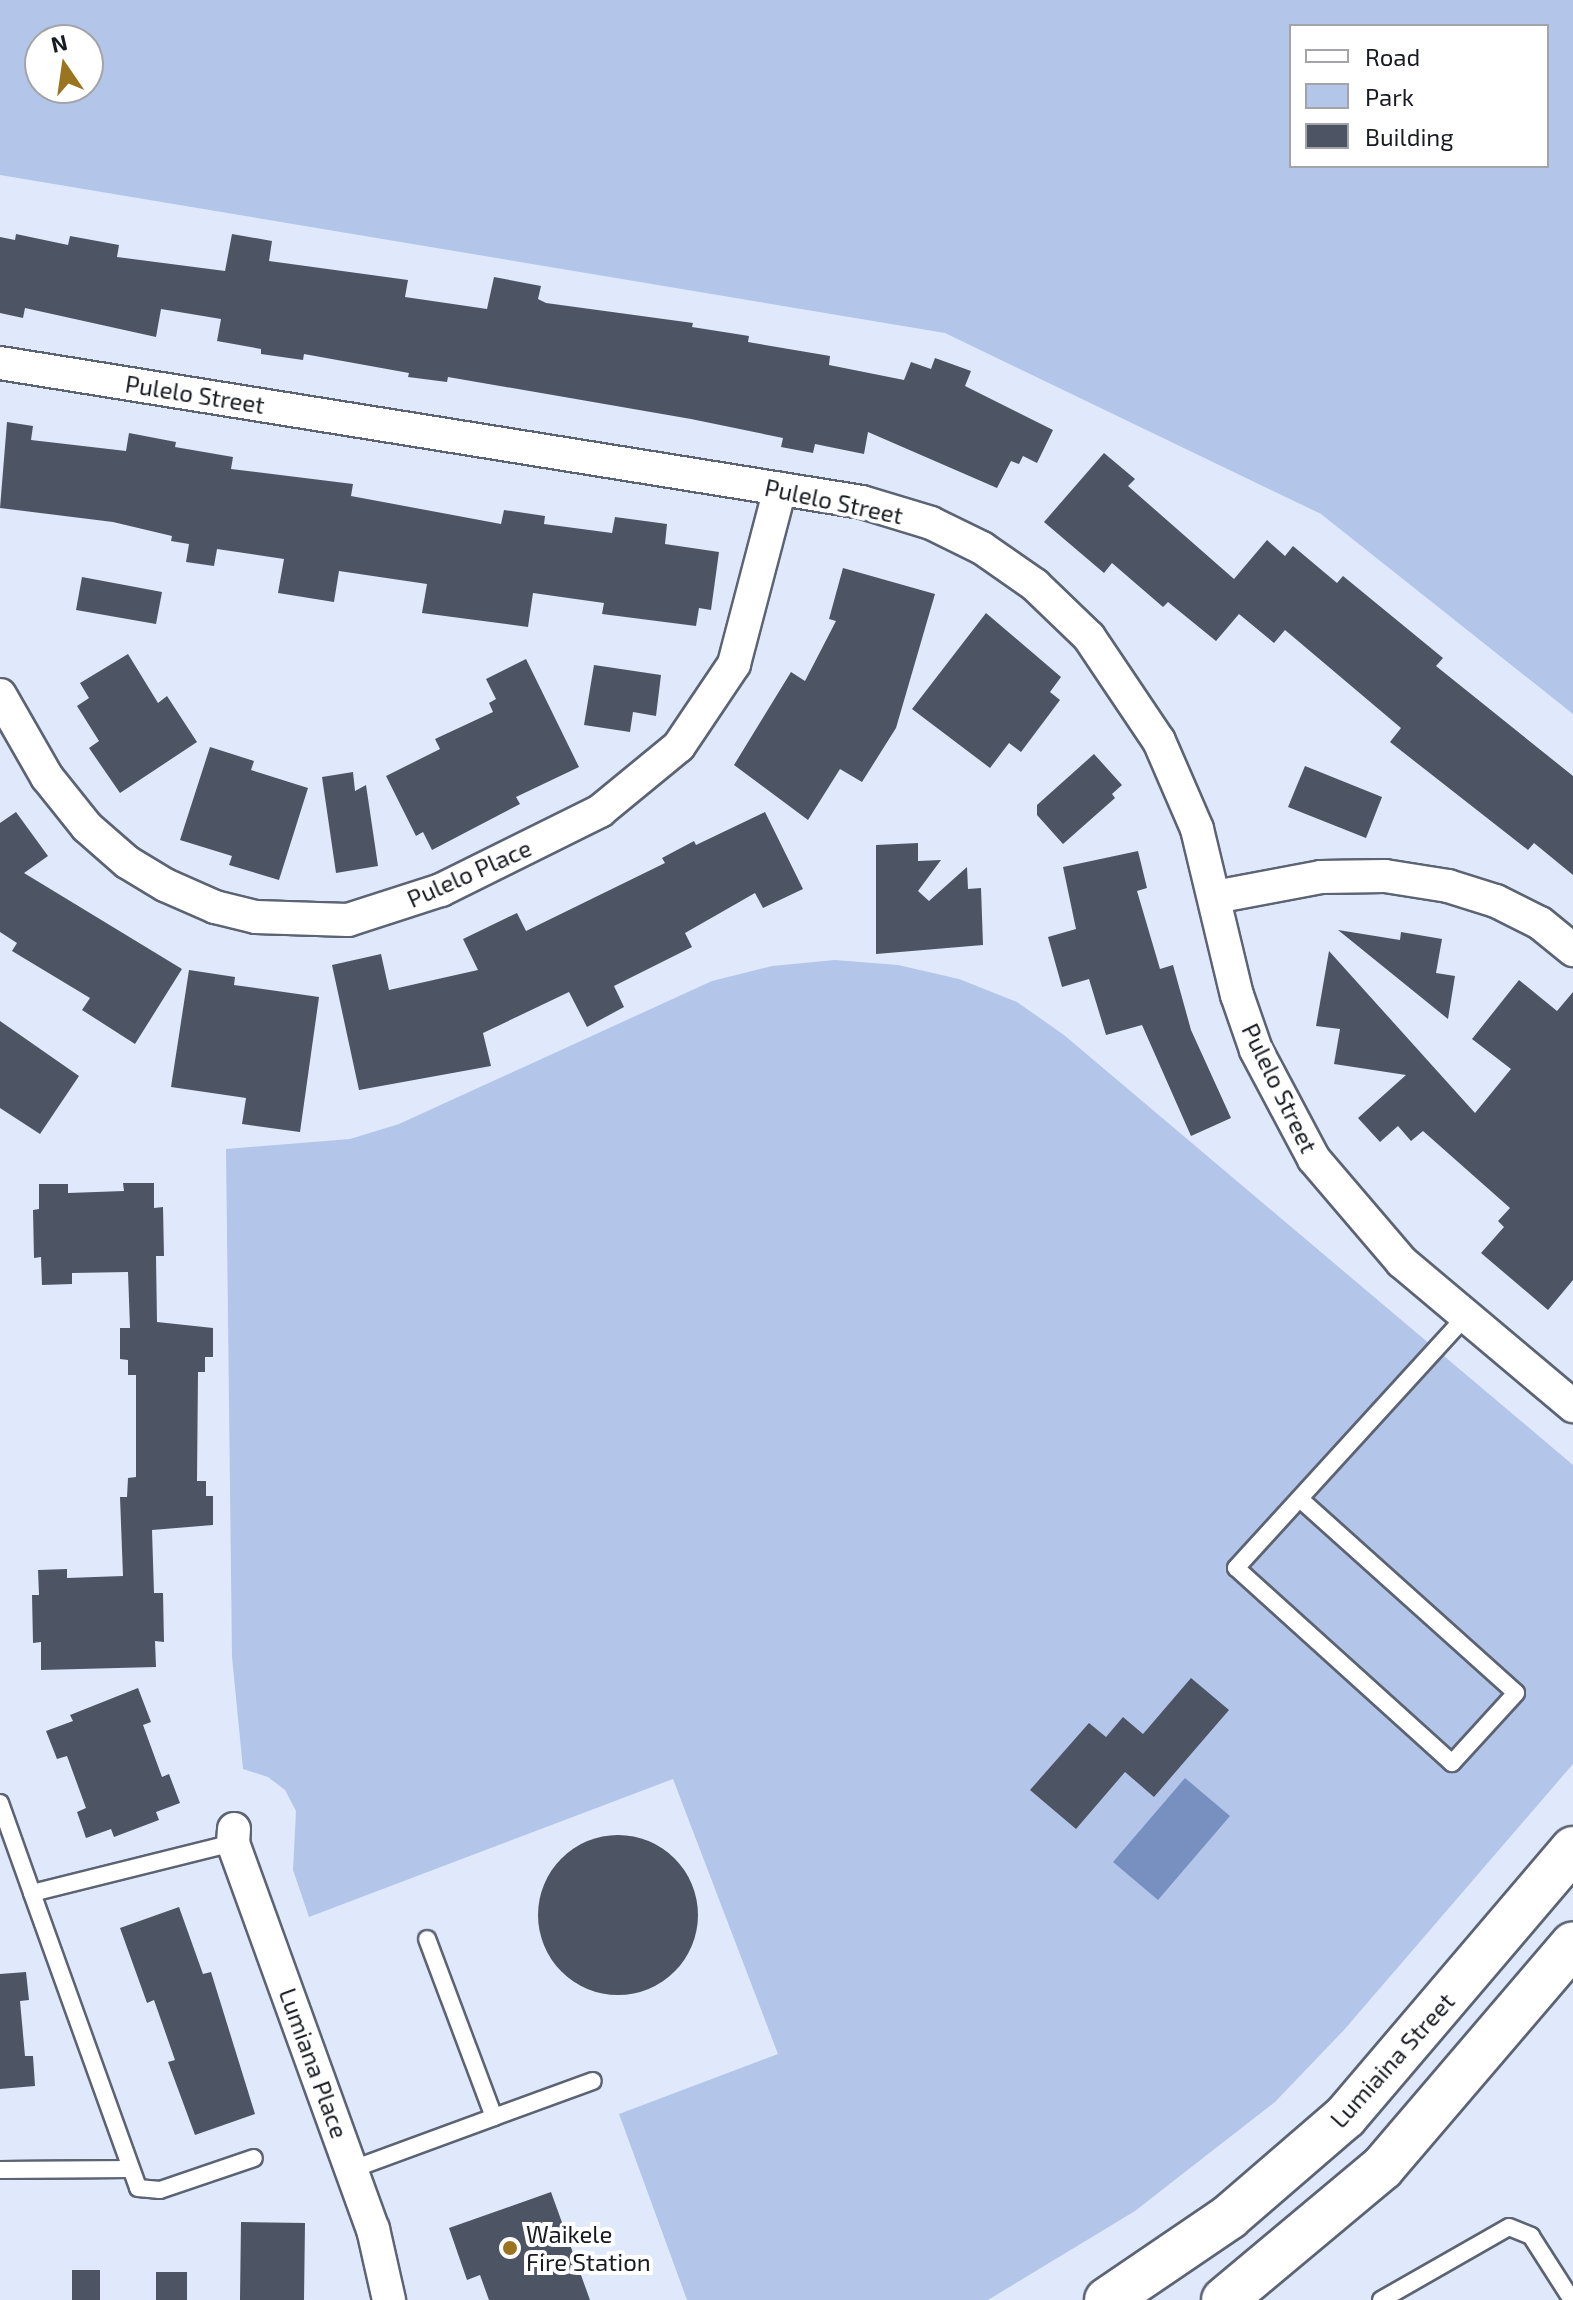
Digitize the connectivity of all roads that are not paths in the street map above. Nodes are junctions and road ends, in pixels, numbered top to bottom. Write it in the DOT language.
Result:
graph roads {
  1 [pos="0,363"];
  2 [pos="780,489"];
  3 [pos="0,695"];
  4 [pos="1215,897"];
  5 [pos="1573,950"];
  6 [pos="1467,1315"];
  7 [pos="1573,1406"];
  8 [pos="1300,1499"];
  9 [pos="0,1803"];
  10 [pos="233,1836"];
  11 [pos="1573,1849"];
  12 [pos="32,1893"];
  13 [pos="427,1939"];
  14 [pos="1573,1944"];
  15 [pos="593,2081"];
  16 [pos="494,2117"];
  17 [pos="254,2158"];
  18 [pos="131,2169"];
  19 [pos="353,2169"];
  20 [pos="0,2170"];
  21 [pos="389,2300"];
  22 [pos="1107,2300"];
  23 [pos="1224,2300"];
  24 [pos="1381,2300"];
  25 [pos="1572,2300"];
  1 -- 2 [label="street, Pulelo Street"];
  2 -- 3 [label="street, Pulelo Place"];
  2 -- 4 [label="street, Pulelo Street"];
  4 -- 5 [label="street"];
  4 -- 6 [label="street, Pulelo Street"];
  6 -- 7 [label="street, Pulelo Street"];
  6 -- 8 [label="lane"];
  8 -- 8 [label="lane"];
  9 -- 12 [label="lane"];
  10 -- 12 [label="lane"];
  10 -- 19 [label="street, Lumiana Place"];
  11 -- 22 [label="main road, Lumiaina Street"];
  12 -- 18 [label="lane"];
  13 -- 16 [label="lane"];
  14 -- 23 [label="main road"];
  15 -- 16 [label="lane"];
  16 -- 19 [label="lane"];
  17 -- 18 [label="lane"];
  18 -- 20 [label="lane"];
  19 -- 21 [label="street, Lumiana Place"];
  24 -- 25 [label="lane"];
}
